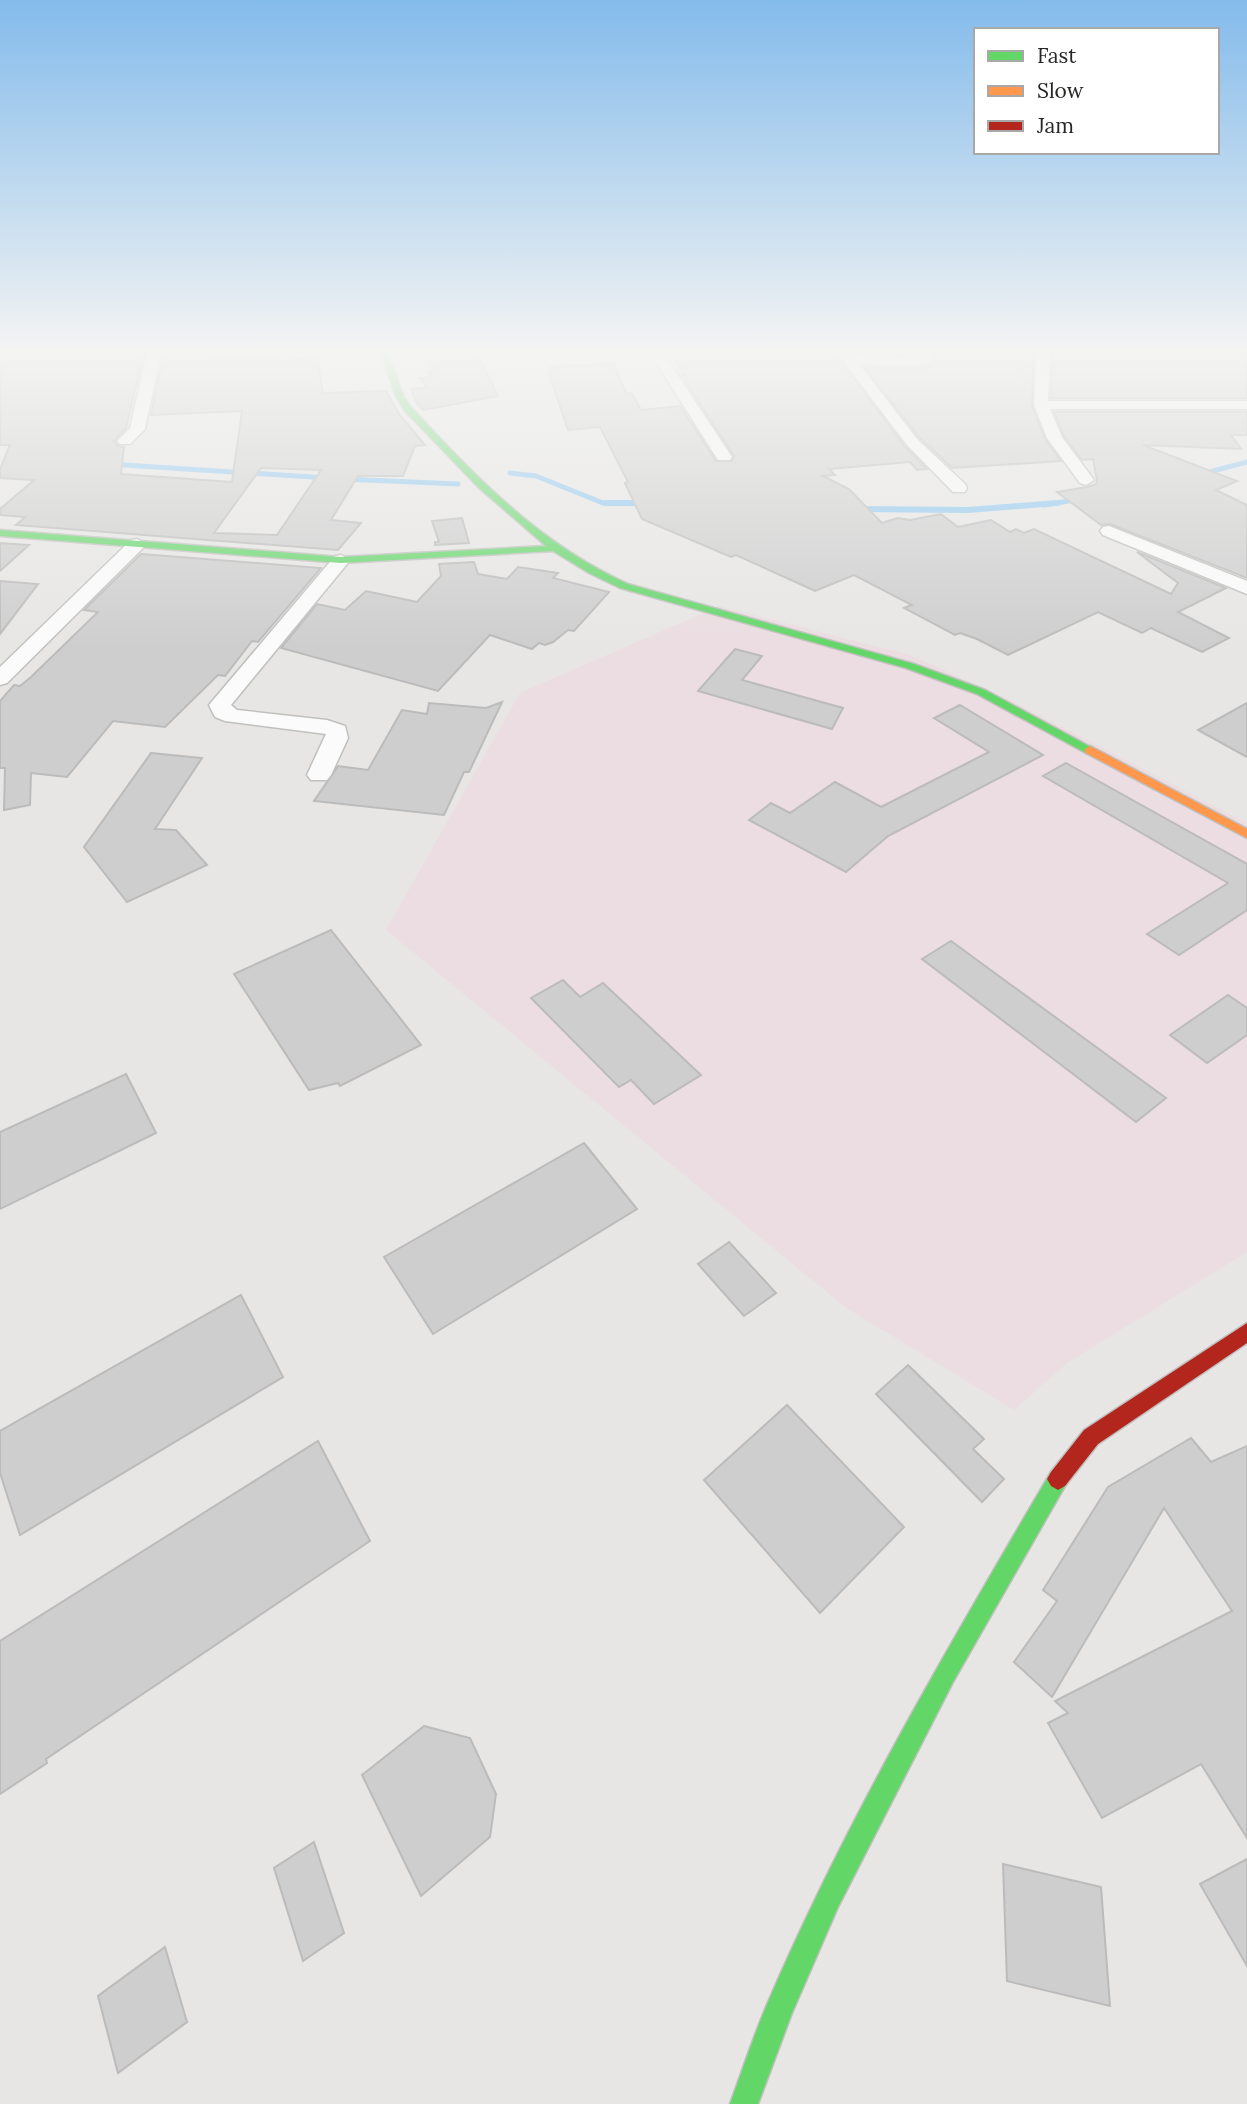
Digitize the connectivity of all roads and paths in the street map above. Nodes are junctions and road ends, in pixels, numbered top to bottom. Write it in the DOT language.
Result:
graph roads {
  1 [pos="451,451"];
  2 [pos="720,451"];
  3 [pos="921,451"];
  4 [pos="1065,451"];
  5 [pos="724,457"];
  6 [pos="1086,480"];
  7 [pos="959,488"];
  8 [pos="1109,531"];
  9 [pos="0,533"];
  10 [pos="137,544"];
  11 [pos="553,548"];
  12 [pos="341,560"];
  13 [pos="618,565"];
  14 [pos="1247,588"];
  15 [pos="0,679"];
  16 [pos="1130,753"];
  17 [pos="319,775"];
  18 [pos="1247,834"];
  19 [pos="1247,1332"];
  20 [pos="744,2104"];
  1 -- 11 [label="main road"];
  2 -- 5 [label="street"];
  3 -- 7 [label="street"];
  4 -- 6 [label="street"];
  8 -- 14 [label="street"];
  9 -- 10 [label="main road"];
  10 -- 12 [label="main road"];
  10 -- 15 [label="street"];
  11 -- 12 [label="main road"];
  11 -- 18 [label="main road"];
  12 -- 17 [label="street"];
  13 -- 16 [label="main road"];
  19 -- 20 [label="main road"];
}
